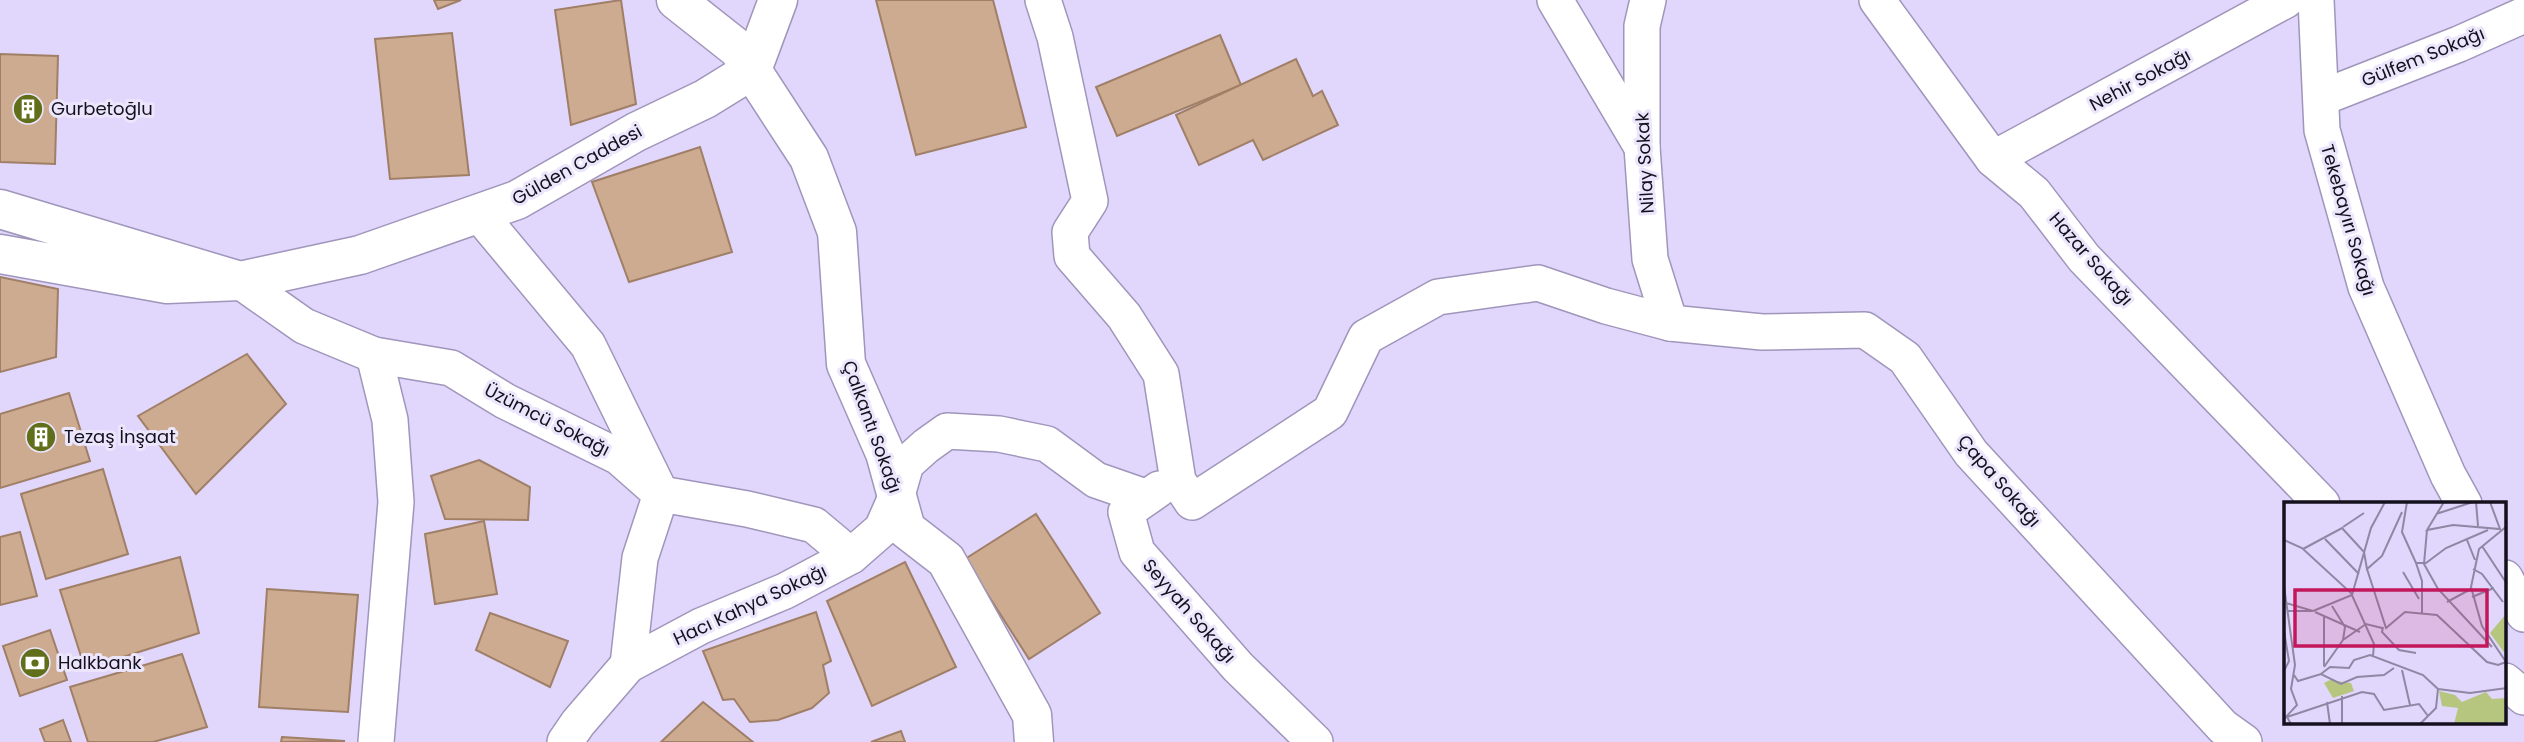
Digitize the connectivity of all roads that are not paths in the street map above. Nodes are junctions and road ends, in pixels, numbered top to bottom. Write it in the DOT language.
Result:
graph roads {
  1 [pos="676,0"];
  2 [pos="778,0"];
  3 [pos="1043,0"];
  4 [pos="1555,0"];
  5 [pos="1648,0"];
  6 [pos="1877,0"];
  7 [pos="2286,0"];
  8 [pos="2316,0"];
  9 [pos="2524,15"];
  10 [pos="751,70"];
  11 [pos="2321,98"];
  12 [pos="1642,148"];
  13 [pos="1993,159"];
  14 [pos="0,209"];
  15 [pos="479,214"];
  16 [pos="0,254"];
  17 [pos="240,281"];
  18 [pos="1670,323"];
  19 [pos="374,355"];
  20 [pos="1178,481"];
  21 [pos="661,494"];
  22 [pos="897,495"];
  23 [pos="1145,498"];
  24 [pos="2320,502"];
  25 [pos="2463,502"];
  26 [pos="851,556"];
  27 [pos="2506,580"];
  28 [pos="2524,614"];
  29 [pos="628,665"];
  30 [pos="2506,682"];
  31 [pos="2524,697"];
  32 [pos="376,742"];
  33 [pos="565,742"];
  34 [pos="1034,742"];
  35 [pos="1315,742"];
  36 [pos="2244,742"];
  1 -- 10 [label="street, Çalkantı Sokağı"];
  2 -- 10 [label="street"];
  3 -- 20 [label="street"];
  4 -- 12 [label="street"];
  5 -- 12 [label="street, Nilay Sokak"];
  6 -- 13 [label="street, Hazar Sokağı"];
  7 -- 13 [label="street, Nehir Sokağı"];
  8 -- 11 [label="street, Tekebayırı Sokağı"];
  9 -- 11 [label="street, Gülfem Sokağı"];
  10 -- 15 [label="street, Gülden Caddesi"];
  10 -- 22 [label="street, Çalkantı Sokağı"];
  11 -- 25 [label="street, Tekebayırı Sokağı"];
  12 -- 18 [label="street, Nilay Sokak"];
  13 -- 24 [label="street, Hazar Sokağı"];
  14 -- 17 [label="street, Gülden Caddesi"];
  15 -- 17 [label="street, Gülden Caddesi"];
  15 -- 21 [label="street"];
  16 -- 17 [label="street, Gülden Caddesi"];
  17 -- 19 [label="street, Üzümcü Sokağı"];
  18 -- 20 [label="street, Çapa Sokağı"];
  18 -- 36 [label="street, Çapa Sokağı"];
  19 -- 21 [label="street, Üzümcü Sokağı"];
  19 -- 32 [label="street"];
  20 -- 23 [label="street"];
  21 -- 26 [label="street"];
  21 -- 29 [label="street"];
  22 -- 23 [label="street, Hacı Kahya Sokağı"];
  22 -- 26 [label="street, Hacı Kahya Sokağı"];
  22 -- 34 [label="street, Çalkantı Sokağı"];
  23 -- 35 [label="street, Seyyah Sokağı"];
  26 -- 29 [label="street, Hacı Kahya Sokağı"];
  27 -- 28 [label="street"];
  29 -- 33 [label="street, Hacı Kahya Sokağı"];
  30 -- 31 [label="street"];
}
